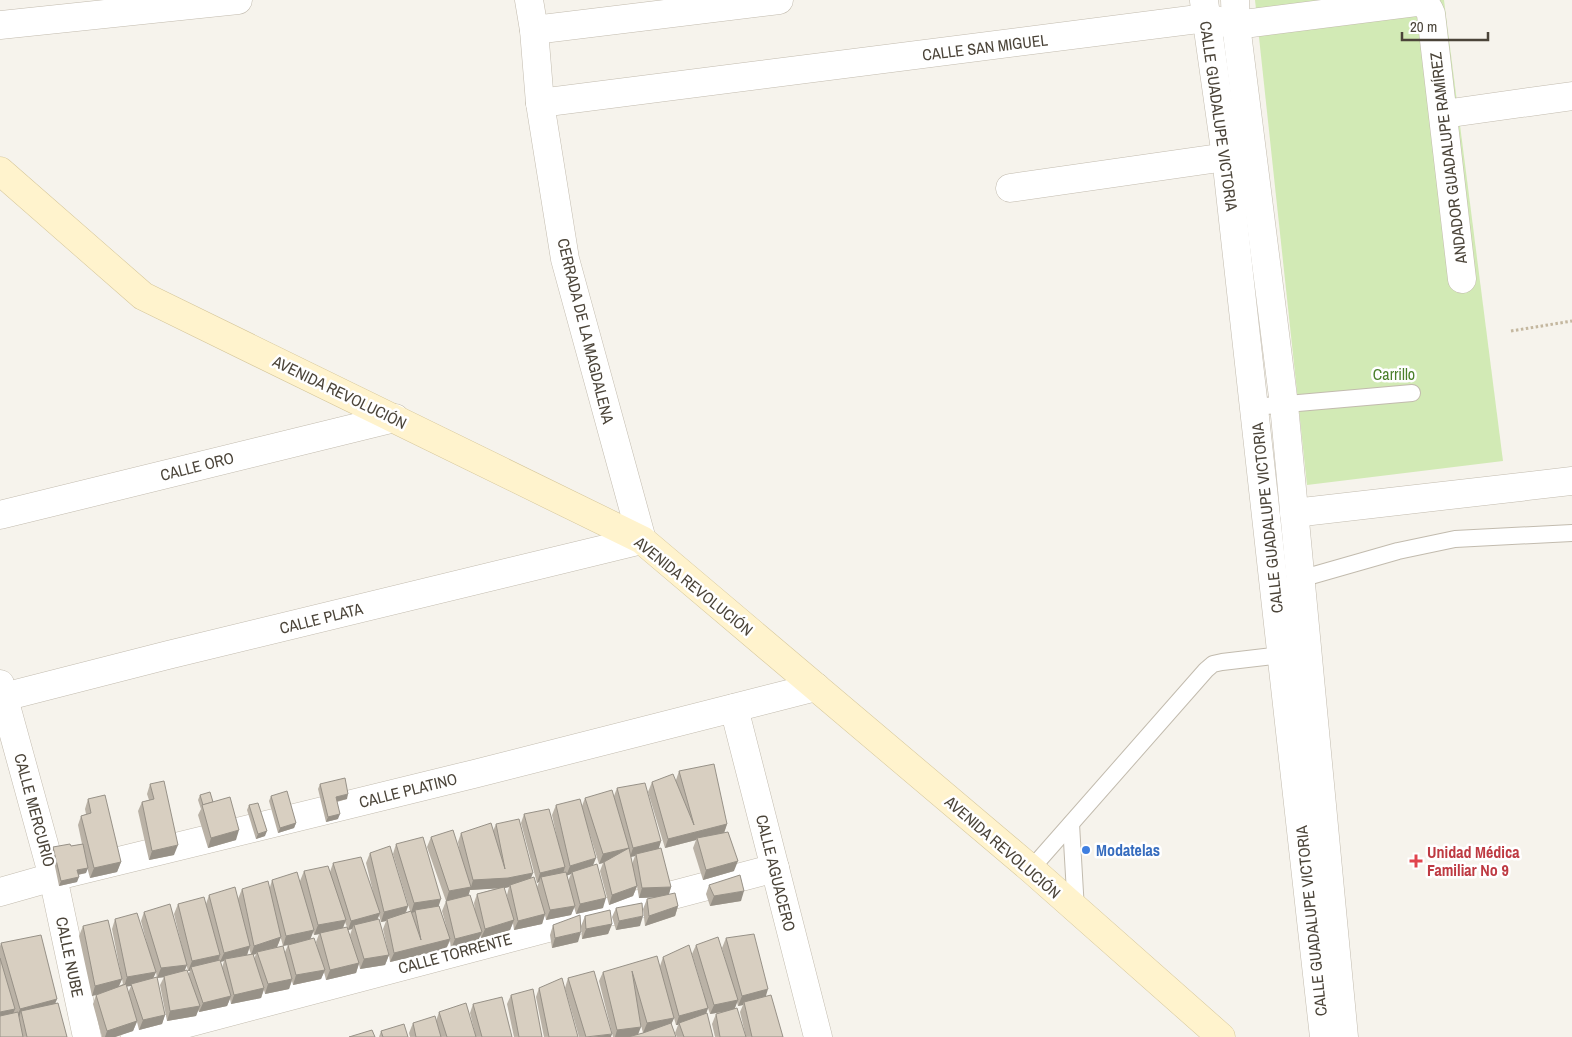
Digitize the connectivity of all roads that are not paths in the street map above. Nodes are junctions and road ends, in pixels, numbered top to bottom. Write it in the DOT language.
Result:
graph roads {
  1 [pos="238,0"];
  2 [pos="528,0"];
  3 [pos="779,0"];
  4 [pos="1428,7"];
  5 [pos="1205,9"];
  6 [pos="1236,13"];
  7 [pos="0,25"];
  8 [pos="534,30"];
  9 [pos="1572,96"];
  10 [pos="540,103"];
  11 [pos="1444,114"];
  12 [pos="1226,157"];
  13 [pos="0,171"];
  14 [pos="1010,188"];
  15 [pos="1462,279"];
  16 [pos="1412,393"];
  17 [pos="1284,405"];
  18 [pos="1254,407"];
  19 [pos="394,418"];
  20 [pos="1572,481"];
  21 [pos="1294,513"];
  22 [pos="0,514"];
  23 [pos="1572,532"];
  24 [pos="642,540"];
  25 [pos="1300,579"];
  26 [pos="1282,655"];
  27 [pos="816,687"];
  28 [pos="1,693"];
  29 [pos="734,708"];
  30 [pos="1071,824"];
  31 [pos="775,868"];
  32 [pos="1031,869"];
  33 [pos="53,877"];
  34 [pos="0,892"];
  35 [pos="1076,910"];
  36 [pos="810,1035"];
  37 [pos="87,1037"];
  38 [pos="134,1037"];
  39 [pos="1221,1037"];
  40 [pos="1324,1037"];
  41 [pos="1344,1037"];
  1 -- 7 [label="street"];
  2 -- 8 [label="street, CERRADA DE LA MAGDALENA"];
  3 -- 8 [label="street"];
  4 -- 6 [label="street, CALLE SAN MIGUEL"];
  4 -- 11 [label="street, ANDADOR GUADALUPE RAMÍREZ"];
  5 -- 6 [label="street, CALLE SAN MIGUEL"];
  5 -- 10 [label="street, CALLE SAN MIGUEL"];
  5 -- 12 [label="street, CALLE GUADALUPE VICTORIA"];
  6 -- 17 [label="street, CALLE GUADALUPE VICTORIA"];
  8 -- 10 [label="street, CERRADA DE LA MAGDALENA"];
  9 -- 11 [label="street"];
  10 -- 24 [label="street, CERRADA DE LA MAGDALENA"];
  11 -- 15 [label="street, ANDADOR GUADALUPE RAMÍREZ"];
  12 -- 14 [label="street"];
  12 -- 18 [label="street, CALLE GUADALUPE VICTORIA"];
  13 -- 19 [label="main road, AVENIDA REVOLUCIÓN"];
  16 -- 17 [label="lane"];
  17 -- 18 [label="lane"];
  17 -- 21 [label="street, CALLE GUADALUPE VICTORIA"];
  18 -- 26 [label="street, CALLE GUADALUPE VICTORIA"];
  19 -- 22 [label="street, CALLE ORO"];
  19 -- 24 [label="main road, AVENIDA REVOLUCIÓN"];
  20 -- 21 [label="street"];
  21 -- 25 [label="street, CALLE GUADALUPE VICTORIA"];
  23 -- 25 [label="lane"];
  24 -- 27 [label="main road, AVENIDA REVOLUCIÓN"];
  24 -- 28 [label="street, CALLE PLATA"];
  25 -- 41 [label="street, CALLE GUADALUPE VICTORIA"];
  26 -- 30 [label="lane"];
  26 -- 40 [label="street, CALLE GUADALUPE VICTORIA"];
  27 -- 29 [label="street, CALLE PLATINO"];
  27 -- 32 [label="main road, AVENIDA REVOLUCIÓN"];
  28 -- 33 [label="street, CALLE MERCURIO"];
  29 -- 31 [label="street, CALLE AGUACERO"];
  29 -- 33 [label="street, CALLE PLATINO"];
  30 -- 32 [label="lane"];
  30 -- 35 [label="lane"];
  31 -- 36 [label="street, CALLE AGUACERO"];
  31 -- 38 [label="street, CALLE TORRENTE"];
  32 -- 35 [label="main road, AVENIDA REVOLUCIÓN"];
  33 -- 34 [label="street, CALLE PLATINO"];
  33 -- 37 [label="street, CALLE NUBE"];
  35 -- 39 [label="main road, AVENIDA REVOLUCIÓN"];
}
